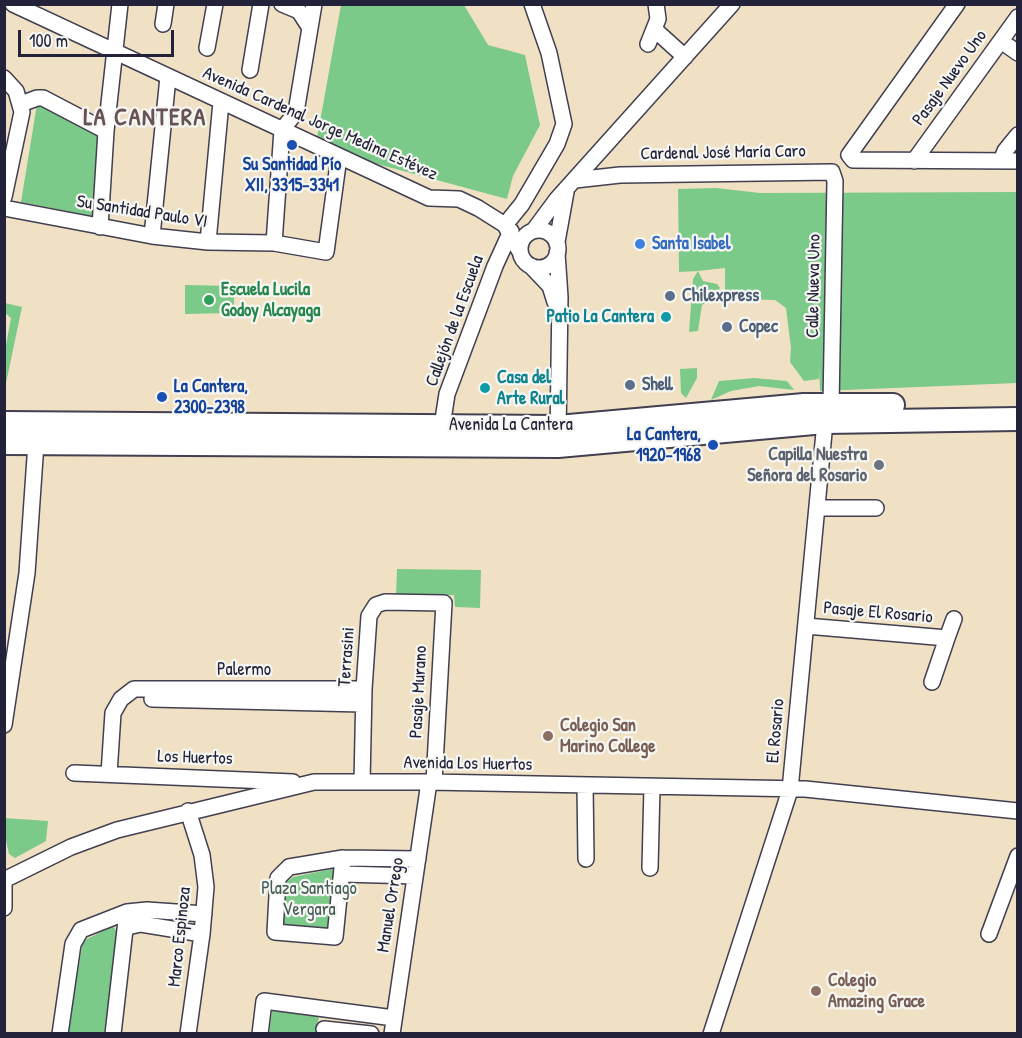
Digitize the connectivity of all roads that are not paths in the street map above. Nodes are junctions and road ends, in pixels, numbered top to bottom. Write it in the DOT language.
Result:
graph roads {
  1 [pos="13,4"];
  2 [pos="120,4"];
  3 [pos="166,4"];
  4 [pos="215,4"];
  5 [pos="261,4"];
  6 [pos="282,4"];
  7 [pos="314,4"];
  8 [pos="532,4"];
  9 [pos="732,4"];
  10 [pos="957,4"];
  11 [pos="656,5"];
  12 [pos="1017,17"];
  13 [pos="163,24"];
  14 [pos="310,28"];
  15 [pos="1001,41"];
  16 [pos="207,48"];
  17 [pos="114,52"];
  18 [pos="1017,52"];
  19 [pos="685,57"];
  20 [pos="250,70"];
  21 [pos="168,77"];
  22 [pos="4,78"];
  23 [pos="222,102"];
  24 [pos="21,104"];
  25 [pos="282,130"];
  26 [pos="106,131"];
  27 [pos="1017,135"];
  28 [pos="599,153"];
  29 [pos="850,155"];
  30 [pos="339,157"];
  31 [pos="914,161"];
  32 [pos="1001,161"];
  33 [pos="1017,161"];
  34 [pos="830,171"];
  35 [pos="620,175"];
  36 [pos="572,184"];
  37 [pos="4,197"];
  38 [pos="4,208"];
  39 [pos="100,227"];
  40 [pos="508,228"];
  41 [pos="530,232"];
  42 [pos="152,236"];
  43 [pos="208,242"];
  44 [pos="274,243"];
  45 [pos="557,247"];
  46 [pos="519,250"];
  47 [pos="531,266"];
  48 [pos="558,317"];
  49 [pos="1017,404"];
  50 [pos="828,413"];
  51 [pos="1017,419"];
  52 [pos="4,423"];
  53 [pos="442,426"];
  54 [pos="1017,428"];
  55 [pos="558,436"];
  56 [pos="4,443"];
  57 [pos="36,443"];
  58 [pos="816,508"];
  59 [pos="876,508"];
  60 [pos="444,603"];
  61 [pos="954,619"];
  62 [pos="806,627"];
  63 [pos="947,638"];
  64 [pos="932,682"];
  65 [pos="364,697"];
  66 [pos="4,725"];
  67 [pos="74,773"];
  68 [pos="114,774"];
  69 [pos="314,782"];
  70 [pos="362,782"];
  71 [pos="432,782"];
  72 [pos="585,785"];
  73 [pos="652,787"];
  74 [pos="790,790"];
  75 [pos="188,811"];
  76 [pos="1017,811"];
  77 [pos="1017,856"];
  78 [pos="343,858"];
  79 [pos="418,859"];
  80 [pos="586,859"];
  81 [pos="650,868"];
  82 [pos="342,874"];
  83 [pos="415,876"];
  84 [pos="4,882"];
  85 [pos="4,908"];
  86 [pos="204,914"];
  87 [pos="127,920"];
  88 [pos="202,934"];
  89 [pos="989,934"];
  90 [pos="327,1010"];
  91 [pos="393,1026"];
  92 [pos="323,1031"];
  93 [pos="60,1034"];
  94 [pos="113,1034"];
  95 [pos="188,1034"];
  96 [pos="260,1034"];
  97 [pos="371,1034"];
  98 [pos="711,1034"];
  1 -- 17 [label="street, Avenida Cardenal Jorge Medina Estévez"];
  2 -- 17 [label="street"];
  3 -- 13 [label="street"];
  4 -- 16 [label="street"];
  5 -- 20 [label="street"];
  6 -- 14 [label="street"];
  7 -- 14 [label="street"];
  8 -- 40 [label="street, Callejón de la Escuela"];
  9 -- 19 [label="street"];
  10 -- 29 [label="street"];
  11 -- 19 [label="street"];
  12 -- 15 [label="street, Pasaje Nuevo Uno"];
  14 -- 25 [label="street"];
  15 -- 18 [label="street"];
  15 -- 31 [label="street, Pasaje Nuevo Uno"];
  17 -- 21 [label="street, Avenida Cardenal Jorge Medina Estévez"];
  17 -- 26 [label="street"];
  19 -- 28 [label="street"];
  21 -- 23 [label="street, Avenida Cardenal Jorge Medina Estévez"];
  21 -- 42 [label="street"];
  22 -- 24 [label="street"];
  23 -- 25 [label="street, Avenida Cardenal Jorge Medina Estévez"];
  23 -- 43 [label="street"];
  24 -- 26 [label="street"];
  24 -- 37 [label="street"];
  25 -- 30 [label="street, Avenida Cardenal Jorge Medina Estévez"];
  25 -- 44 [label="street"];
  26 -- 39 [label="street"];
  27 -- 32 [label="street"];
  28 -- 35 [label="street, Cardenal José María Caro"];
  28 -- 36 [label="street"];
  29 -- 31 [label="street"];
  29 -- 34 [label="street"];
  30 -- 40 [label="street, Avenida Cardenal Jorge Medina Estévez"];
  30 -- 44 [label="street, Su Santidad Paulo VI"];
  31 -- 32 [label="street"];
  32 -- 33 [label="street"];
  34 -- 35 [label="street, Cardenal José María Caro"];
  34 -- 50 [label="street, Calle Nueva Uno"];
  35 -- 36 [label="street, Cardenal José María Caro"];
  36 -- 41 [label="street"];
  36 -- 45 [label="street"];
  38 -- 39 [label="street, Su Santidad Paulo VI"];
  39 -- 42 [label="street, Su Santidad Paulo VI"];
  40 -- 41 [label="street, Avenida Cardenal Jorge Medina Estévez"];
  40 -- 46 [label="street"];
  40 -- 53 [label="street, Callejón de la Escuela"];
  41 -- 45 [label="street, Avenida Cardenal Jorge Medina Estévez"];
  41 -- 46 [label="street"];
  42 -- 43 [label="street, Su Santidad Paulo VI"];
  43 -- 44 [label="street, Su Santidad Paulo VI"];
  45 -- 47 [label="street"];
  45 -- 48 [label="street"];
  46 -- 47 [label="street"];
  47 -- 48 [label="street"];
  48 -- 55 [label="street"];
  49 -- 50 [label="highway, Avenida La Cantera"];
  50 -- 51 [label="highway, Avenida La Cantera"];
  50 -- 54 [label="street, Avenida La Cantera"];
  50 -- 55 [label="highway, Avenida La Cantera"];
  50 -- 55 [label="highway, Avenida La Cantera"];
  50 -- 58 [label="street, El Rosario"];
  52 -- 53 [label="highway, Avenida La Cantera"];
  53 -- 55 [label="highway, Avenida La Cantera"];
  55 -- 57 [label="highway, Avenida La Cantera"];
  56 -- 57 [label="highway, Avenida La Cantera"];
  57 -- 66 [label="street"];
  58 -- 59 [label="street"];
  58 -- 62 [label="street, El Rosario"];
  60 -- 65 [label="street, Terrasini"];
  60 -- 71 [label="street, Pasaje Murano"];
  61 -- 63 [label="street, Pasaje El Rosario"];
  62 -- 63 [label="street, Pasaje El Rosario"];
  62 -- 74 [label="street, El Rosario"];
  63 -- 64 [label="street, Pasaje El Rosario"];
  65 -- 68 [label="street, Palermo"];
  65 -- 70 [label="street, Terrasini"];
  67 -- 68 [label="street, Los Huertos"];
  68 -- 69 [label="street, Los Huertos"];
  69 -- 70 [label="street, Avenida Los Huertos"];
  69 -- 75 [label="street, Avenida Los Huertos"];
  70 -- 71 [label="street, Avenida Los Huertos"];
  71 -- 72 [label="street, Avenida Los Huertos"];
  71 -- 79 [label="street, Manuel Orrego"];
  72 -- 73 [label="street, Avenida Los Huertos"];
  72 -- 80 [label="street"];
  73 -- 74 [label="street, Avenida Los Huertos"];
  73 -- 81 [label="street"];
  74 -- 76 [label="street, Avenida Los Huertos"];
  74 -- 98 [label="street, El Rosario"];
  75 -- 84 [label="street, Avenida Los Huertos"];
  75 -- 86 [label="street, Marco Espinoza"];
  77 -- 89 [label="street"];
  78 -- 79 [label="street"];
  78 -- 82 [label="street"];
  78 -- 82 [label="street"];
  79 -- 83 [label="street, Manuel Orrego"];
  82 -- 83 [label="street"];
  83 -- 91 [label="street, Manuel Orrego"];
  84 -- 85 [label="street"];
  86 -- 87 [label="street"];
  86 -- 88 [label="street, Marco Espinoza"];
  87 -- 88 [label="street"];
  87 -- 93 [label="street"];
  87 -- 94 [label="street"];
  88 -- 95 [label="street, Marco Espinoza"];
  90 -- 91 [label="street"];
  90 -- 92 [label="street"];
  90 -- 96 [label="street"];
  92 -- 97 [label="street"];
}
